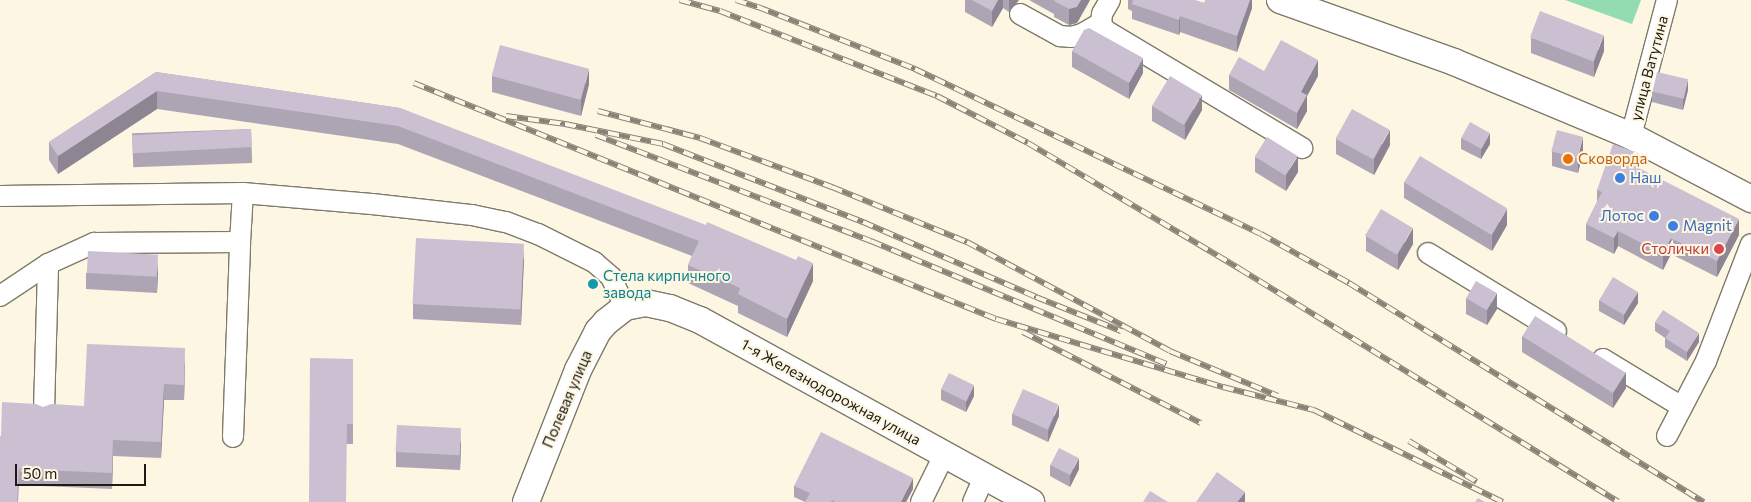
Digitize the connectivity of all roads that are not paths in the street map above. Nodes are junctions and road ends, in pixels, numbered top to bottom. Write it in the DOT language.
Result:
graph roads {
  1 [pos="1110,0"];
  2 [pos="1280,0"];
  3 [pos="1667,0"];
  4 [pos="1020,14"];
  5 [pos="1101,23"];
  6 [pos="1632,136"];
  7 [pos="1302,148"];
  8 [pos="242,193"];
  9 [pos="0,196"];
  10 [pos="1751,199"];
  11 [pos="240,242"];
  12 [pos="1751,244"];
  13 [pos="1428,253"];
  14 [pos="48,264"];
  15 [pos="0,296"];
  16 [pos="624,307"];
  17 [pos="1682,407"];
  18 [pos="44,411"];
  19 [pos="1667,436"];
  20 [pos="233,437"];
  21 [pos="944,455"];
  22 [pos="984,478"];
  23 [pos="526,502"];
  24 [pos="921,502"];
  25 [pos="973,502"];
  26 [pos="1031,502"];
  1 -- 5 [label="street"];
  2 -- 6 [label="main road"];
  3 -- 6 [label="street, улица Ватутина"];
  4 -- 5 [label="street"];
  5 -- 7 [label="street"];
  6 -- 10 [label="main road"];
  8 -- 9 [label="street"];
  8 -- 11 [label="street"];
  8 -- 16 [label="street"];
  11 -- 14 [label="street"];
  11 -- 20 [label="street"];
  12 -- 17 [label="street"];
  13 -- 17 [label="street"];
  14 -- 15 [label="street"];
  14 -- 18 [label="street"];
  16 -- 21 [label="main road, 1-я Железнодорожная улица"];
  16 -- 23 [label="main road, Полевая улица"];
  17 -- 19 [label="street"];
  21 -- 22 [label="main road, 1-я Железнодорожная улица"];
  21 -- 24 [label="street"];
  22 -- 25 [label="street"];
  22 -- 26 [label="main road, 1-я Железнодорожная улица"];
}
